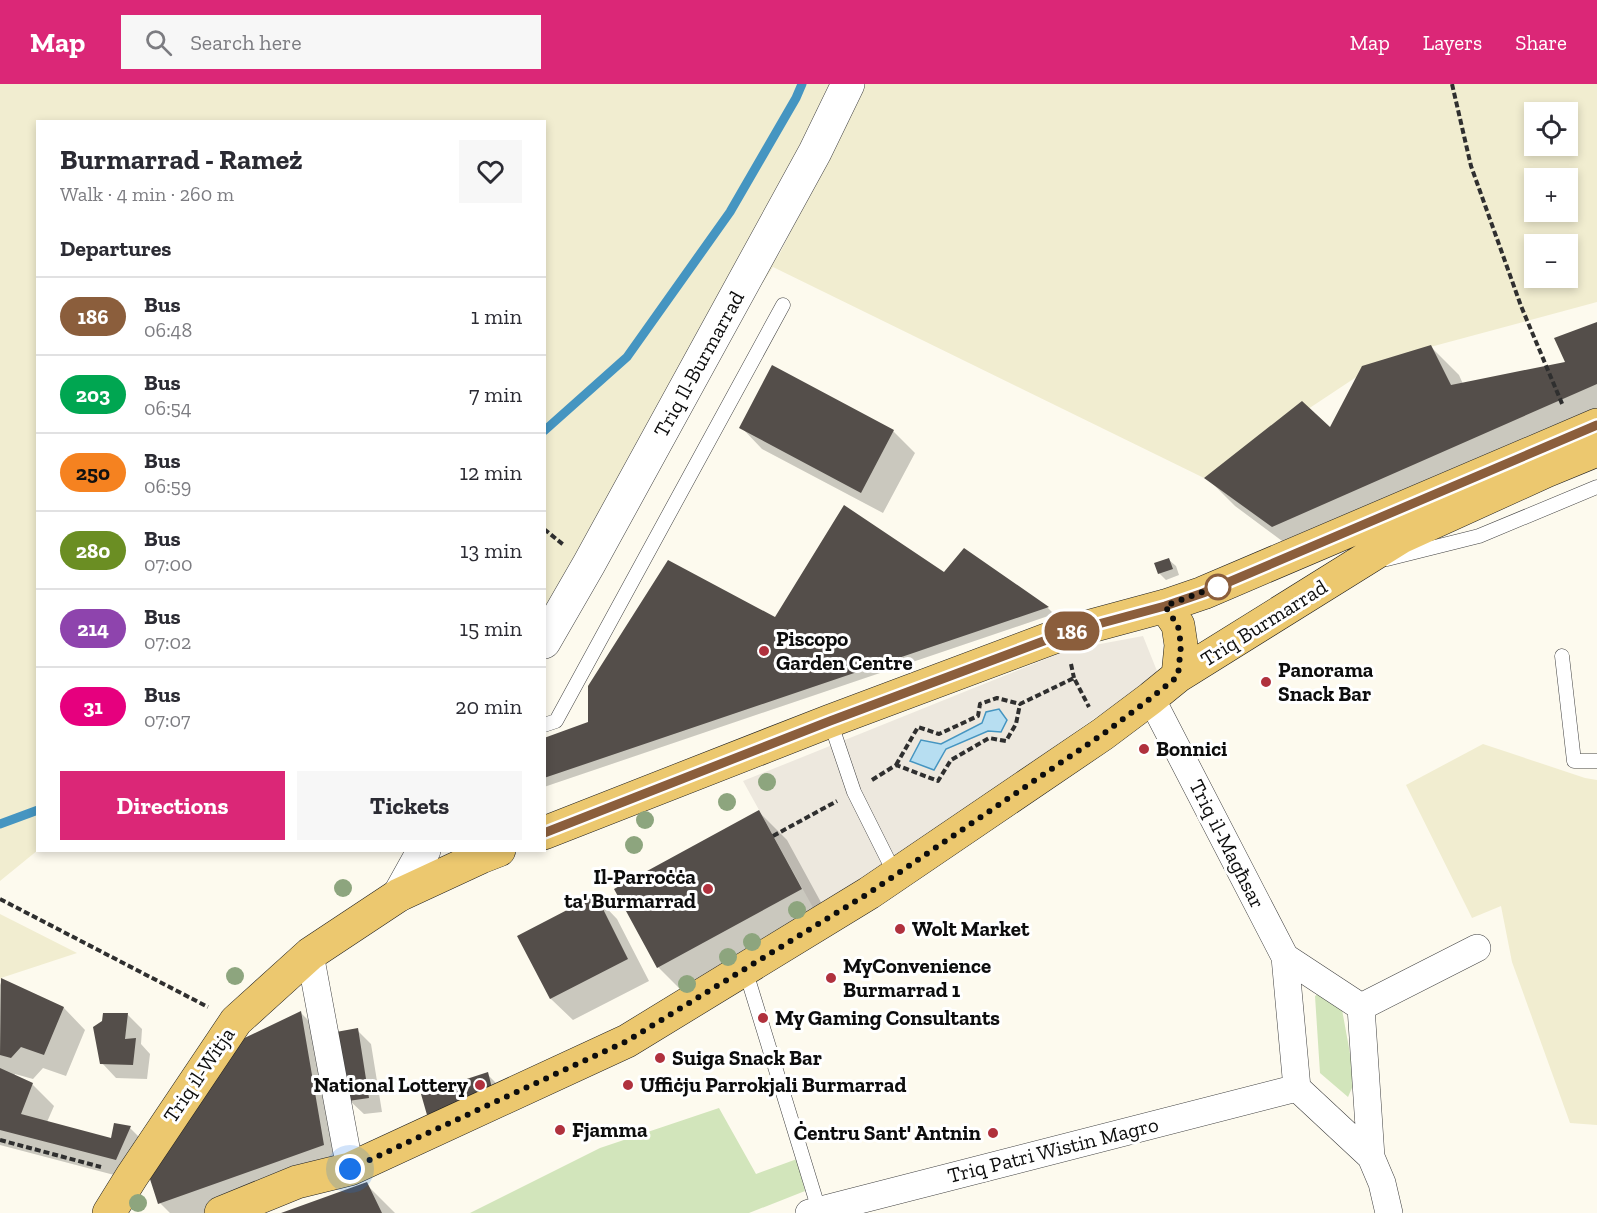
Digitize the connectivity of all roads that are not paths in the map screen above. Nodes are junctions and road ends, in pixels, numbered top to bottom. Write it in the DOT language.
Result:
graph roads {
  1 [pos="848,84"];
  2 [pos="783,305"];
  3 [pos="1590,437"];
  4 [pos="1597,487"];
  5 [pos="1353,568"];
  6 [pos="1165,606"];
  7 [pos="546,639"];
  8 [pos="1562,656"];
  9 [pos="1178,676"];
  10 [pos="1151,698"];
  11 [pos="830,721"];
  12 [pos="546,724"];
  13 [pos="1597,761"];
  14 [pos="546,832"];
  15 [pos="423,852"];
  16 [pos="494,852"];
  17 [pos="895,874"];
  18 [pos="399,895"];
  19 [pos="1477,948"];
  20 [pos="310,954"];
  21 [pos="1285,957"];
  22 [pos="745,969"];
  23 [pos="1360,1007"];
  24 [pos="1297,1088"];
  25 [pos="1371,1157"];
  26 [pos="350,1169"];
  27 [pos="816,1212"];
  28 [pos="109,1213"];
  29 [pos="220,1213"];
  30 [pos="1389,1213"];
  1 -- 7 [label="street, Triq Il-Burmarrad"];
  2 -- 12 [label="lane"];
  3 -- 5 [label="main road, Triq Burmarrad"];
  3 -- 6 [label="main road, Triq Burmarrad"];
  4 -- 5 [label="lane"];
  5 -- 9 [label="main road, Triq Burmarrad"];
  6 -- 9 [label="main road"];
  6 -- 11 [label="main road, Triq Burmarrad"];
  8 -- 13 [label="lane"];
  9 -- 10 [label="main road, Triq Burmarrad"];
  10 -- 17 [label="main road, Triq Burmarrad"];
  10 -- 21 [label="street, Triq il-Magħsar"];
  11 -- 14 [label="main road, Triq Burmarrad"];
  11 -- 17 [label="lane"];
  15 -- 18 [label="street"];
  16 -- 18 [label="main road, Triq il-Witja"];
  17 -- 22 [label="main road, Triq Burmarrad"];
  18 -- 20 [label="main road, Triq il-Witja"];
  19 -- 23 [label="street"];
  20 -- 26 [label="street"];
  20 -- 28 [label="main road, Triq il-Witja"];
  21 -- 23 [label="street, Triq il-Magħsar"];
  21 -- 24 [label="street, Triq il-Magħsar"];
  22 -- 26 [label="main road, Triq Burmarrad"];
  22 -- 27 [label="lane"];
  23 -- 25 [label="street"];
  24 -- 25 [label="street"];
  24 -- 27 [label="street, Triq Patri Wistin Magro"];
  25 -- 30 [label="street"];
  26 -- 29 [label="main road, Triq Burmarrad"];
}
